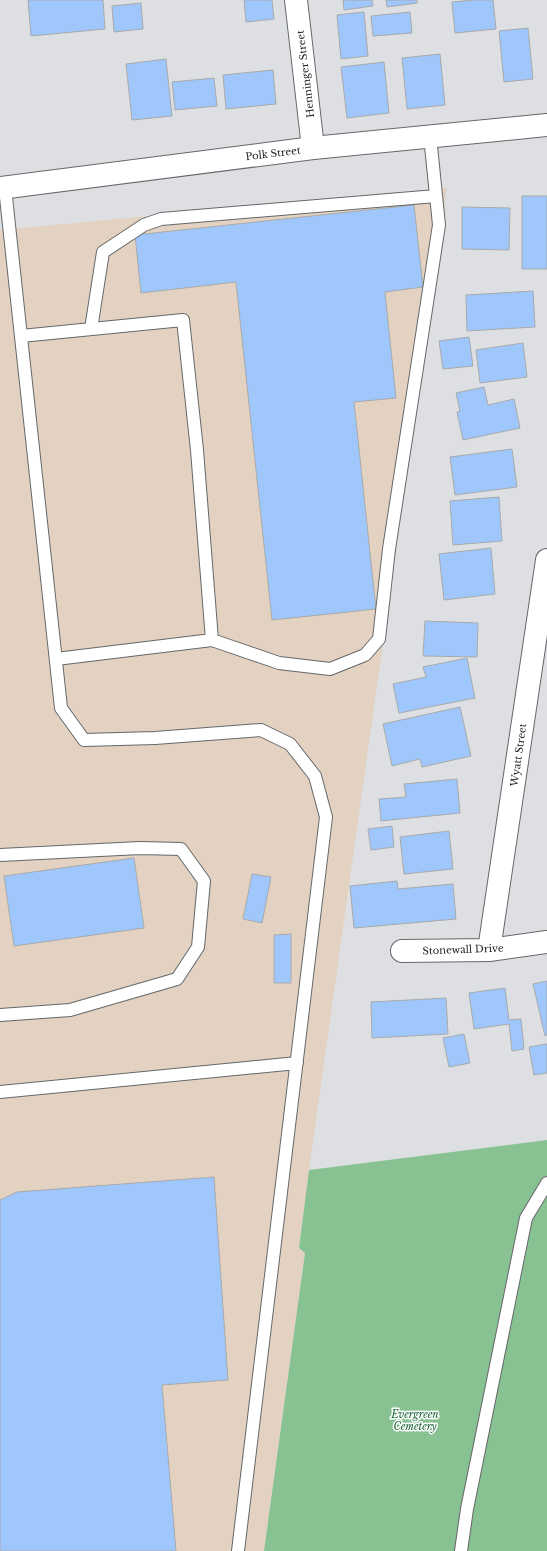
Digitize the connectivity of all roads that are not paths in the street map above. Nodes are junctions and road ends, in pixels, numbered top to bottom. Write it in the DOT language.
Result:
graph roads {
  1 [pos="296,0"];
  2 [pos="547,125"];
  3 [pos="430,136"];
  4 [pos="313,148"];
  5 [pos="2,188"];
  6 [pos="436,196"];
  7 [pos="91,329"];
  8 [pos="21,336"];
  9 [pos="547,560"];
  10 [pos="212,640"];
  11 [pos="56,659"];
  12 [pos="0,854"];
  13 [pos="547,942"];
  14 [pos="489,950"];
  15 [pos="402,951"];
  16 [pos="0,1015"];
  17 [pos="297,1063"];
  18 [pos="0,1092"];
  19 [pos="547,1183"];
  20 [pos="238,1551"];
  21 [pos="462,1551"];
  1 -- 4 [label="street, Henninger Street"];
  2 -- 3 [label="street, Polk Street"];
  3 -- 4 [label="street, Polk Street"];
  3 -- 6 [label="lane"];
  4 -- 5 [label="street, Polk Street"];
  5 -- 8 [label="lane"];
  6 -- 7 [label="lane"];
  6 -- 10 [label="lane"];
  7 -- 8 [label="lane"];
  7 -- 10 [label="lane"];
  8 -- 11 [label="lane"];
  9 -- 14 [label="street, Wyatt Street"];
  10 -- 11 [label="lane"];
  11 -- 17 [label="lane"];
  12 -- 16 [label="lane"];
  13 -- 14 [label="street, Stonewall Drive"];
  14 -- 15 [label="street, Stonewall Drive"];
  17 -- 18 [label="lane"];
  17 -- 20 [label="lane"];
  19 -- 21 [label="lane"];
}
